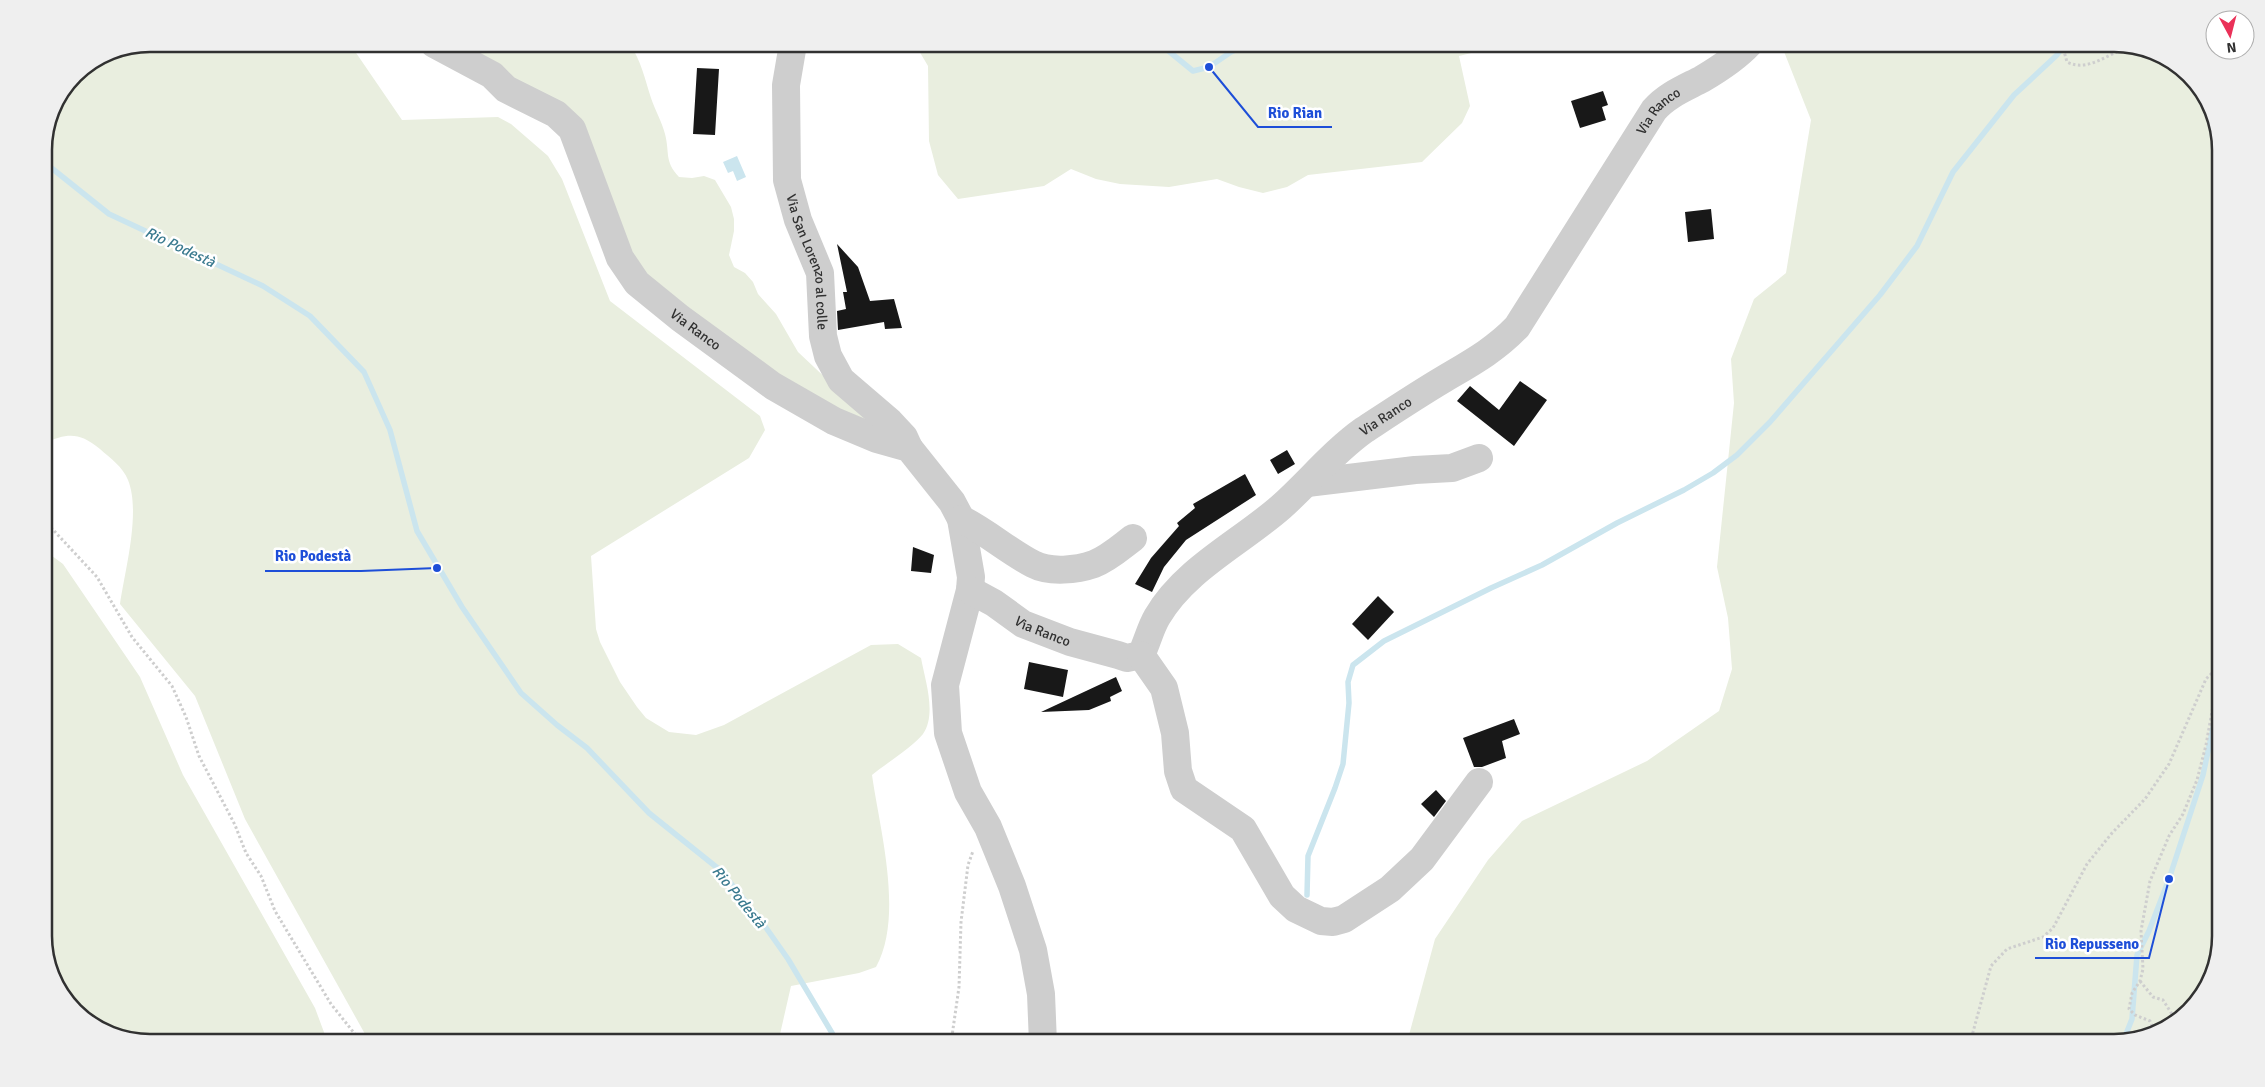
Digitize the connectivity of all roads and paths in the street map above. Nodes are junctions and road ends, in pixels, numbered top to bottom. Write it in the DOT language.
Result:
graph roads {
  1 [pos="449,52"];
  2 [pos="792,52"];
  3 [pos="1741,52"];
  4 [pos="2064,52"];
  5 [pos="2119,52"];
  6 [pos="909,448"];
  7 [pos="1479,458"];
  8 [pos="1307,483"];
  9 [pos="961,519"];
  10 [pos="53,530"];
  11 [pos="1133,538"];
  12 [pos="970,590"];
  13 [pos="1141,656"];
  14 [pos="2212,673"];
  15 [pos="2212,708"];
  16 [pos="1479,782"];
  17 [pos="988,827"];
  18 [pos="2140,981"];
  19 [pos="2172,1015"];
  20 [pos="2152,1027"];
  21 [pos="355,1034"];
  22 [pos="952,1034"];
  23 [pos="1043,1034"];
  24 [pos="1972,1034"];
  1 -- 6 [label="street, Via Ranco"];
  2 -- 6 [label="street, Via San Lorenzo al colle"];
  3 -- 8 [label="street, Via Ranco"];
  4 -- 5 [label="path"];
  6 -- 9 [label="street"];
  7 -- 8 [label="street"];
  8 -- 13 [label="street, Via Ranco"];
  9 -- 11 [label="street"];
  9 -- 12 [label="street"];
  10 -- 21 [label="path"];
  12 -- 13 [label="street, Via Ranco"];
  12 -- 17 [label="street"];
  13 -- 16 [label="street"];
  14 -- 24 [label="path"];
  15 -- 18 [label="path"];
  17 -- 22 [label="path"];
  17 -- 23 [label="street"];
  18 -- 19 [label="path"];
  18 -- 20 [label="path"];
}
